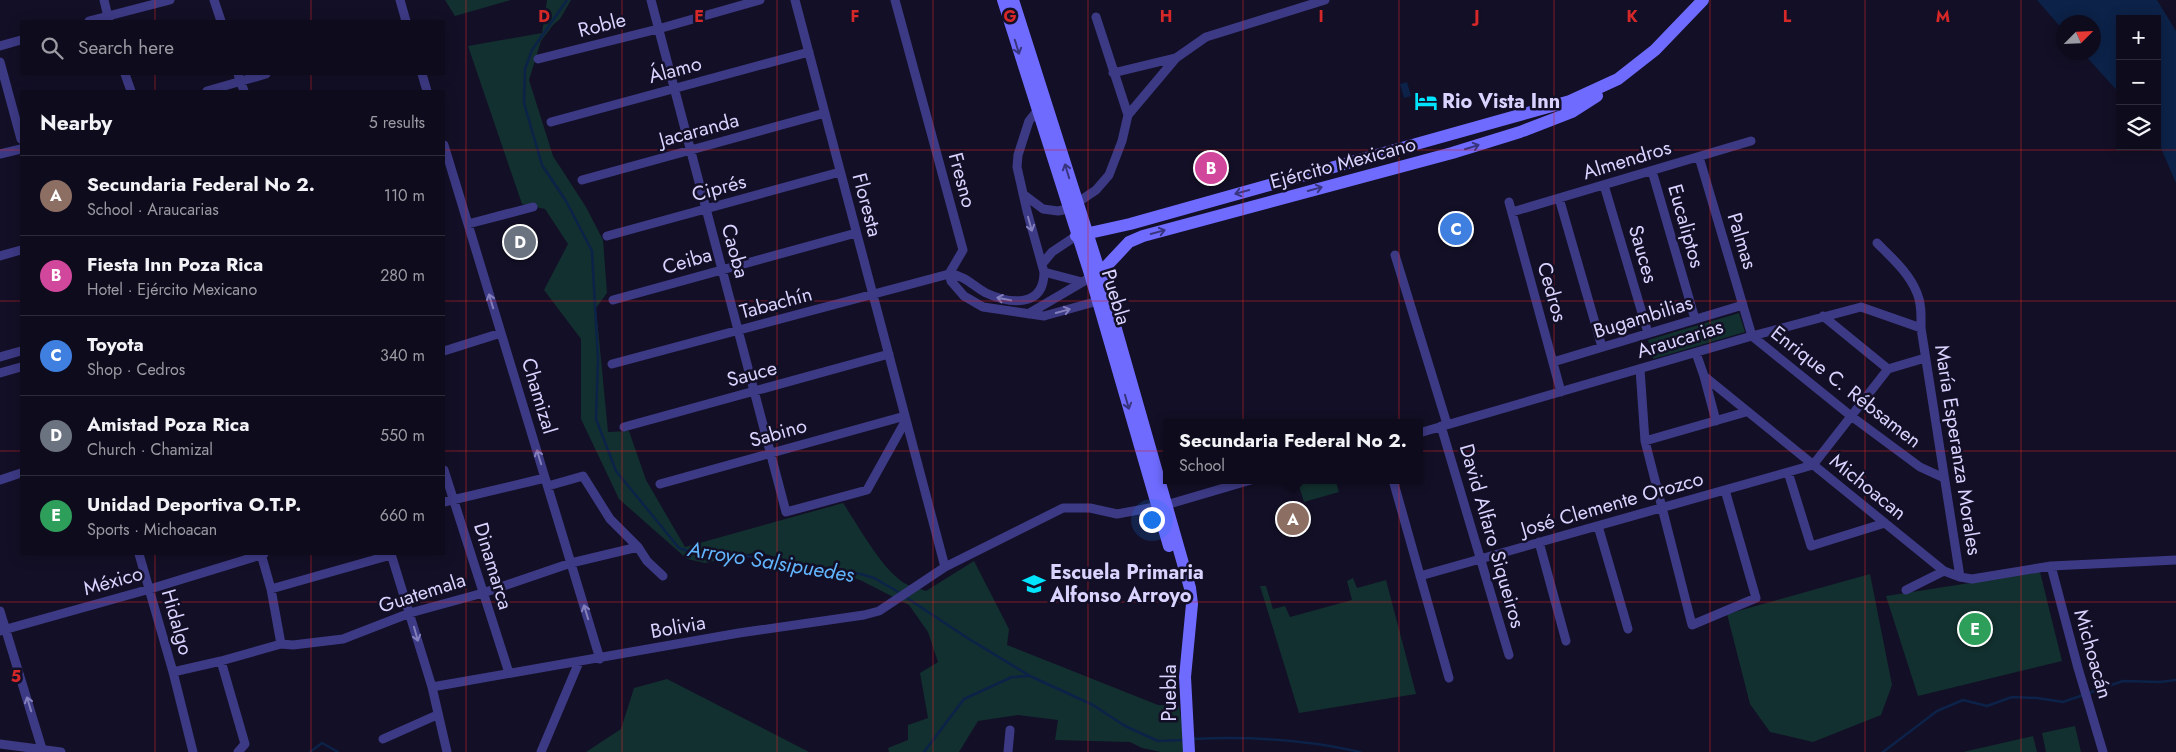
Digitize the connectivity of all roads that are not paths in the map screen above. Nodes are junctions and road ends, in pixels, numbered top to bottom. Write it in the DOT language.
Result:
graph roads {
  1 [pos="104,0"];
  2 [pos="170,0"];
  3 [pos="214,0"];
  4 [pos="400,0"];
  5 [pos="650,0"];
  6 [pos="760,0"];
  7 [pos="795,0"];
  8 [pos="895,0"];
  9 [pos="1003,0"];
  10 [pos="1013,0"];
  11 [pos="1324,0"];
  12 [pos="1702,0"];
  13 [pos="1096,17"];
  14 [pos="109,19"];
  15 [pos="221,20"];
  16 [pos="406,20"];
  17 [pos="658,29"];
  18 [pos="20,40"];
  19 [pos="0,46"];
  20 [pos="808,52"];
  21 [pos="1176,58"];
  22 [pos="538,59"];
  23 [pos="0,62"];
  24 [pos="1113,73"];
  25 [pos="125,75"];
  26 [pos="260,75"];
  27 [pos="422,75"];
  28 [pos="240,78"];
  29 [pos="1608,86"];
  30 [pos="674,88"];
  31 [pos="131,90"];
  32 [pos="210,90"];
  33 [pos="244,90"];
  34 [pos="428,90"];
  35 [pos="1042,109"];
  36 [pos="825,113"];
  37 [pos="1128,115"];
  38 [pos="1514,116"];
  39 [pos="551,122"];
  40 [pos="1520,132"];
  41 [pos="20,135"];
  42 [pos="1752,141"];
  43 [pos="20,148"];
  44 [pos="445,148"];
  45 [pos="690,150"];
  46 [pos="0,154"];
  47 [pos="1699,157"];
  48 [pos="1337,165"];
  49 [pos="1652,170"];
  50 [pos="840,172"];
  51 [pos="582,180"];
  52 [pos="1341,182"];
  53 [pos="1604,185"];
  54 [pos="1023,194"];
  55 [pos="1559,198"];
  56 [pos="1510,202"];
  57 [pos="1072,206"];
  58 [pos="533,207"];
  59 [pos="706,209"];
  60 [pos="1512,212"];
  61 [pos="468,224"];
  62 [pos="1130,224"];
  63 [pos="856,232"];
  64 [pos="1082,235"];
  65 [pos="607,236"];
  66 [pos="1129,242"];
  67 [pos="1878,243"];
  68 [pos="20,250"];
  69 [pos="1395,255"];
  70 [pos="0,256"];
  71 [pos="1043,268"];
  72 [pos="722,270"];
  73 [pos="949,274"];
  74 [pos="1091,277"];
  75 [pos="873,295"];
  76 [pos="613,300"];
  77 [pos="1098,301"];
  78 [pos="1743,306"];
  79 [pos="1028,314"];
  80 [pos="1823,316"];
  81 [pos="1695,319"];
  82 [pos="1921,328"];
  83 [pos="738,332"];
  84 [pos="501,333"];
  85 [pos="1648,333"];
  86 [pos="1752,336"];
  87 [pos="1602,347"];
  88 [pos="20,350"];
  89 [pos="445,350"];
  90 [pos="1696,352"];
  91 [pos="889,354"];
  92 [pos="0,356"];
  93 [pos="1926,358"];
  94 [pos="1553,362"];
  95 [pos="612,364"];
  96 [pos="20,367"];
  97 [pos="1640,369"];
  98 [pos="1888,369"];
  99 [pos="0,373"];
  100 [pos="1704,376"];
  101 [pos="754,392"];
  102 [pos="1561,392"];
  103 [pos="1746,412"];
  104 [pos="1851,416"];
  105 [pos="905,418"];
  106 [pos="1716,421"];
  107 [pos="1444,425"];
  108 [pos="624,427"];
  109 [pos="1423,431"];
  110 [pos="1645,441"];
  111 [pos="770,453"];
  112 [pos="1813,465"];
  113 [pos="1788,472"];
  114 [pos="20,473"];
  115 [pos="445,473"];
  116 [pos="1944,478"];
  117 [pos="0,480"];
  118 [pos="547,482"];
  119 [pos="660,484"];
  120 [pos="1237,484"];
  121 [pos="1393,484"];
  122 [pos="1725,490"];
  123 [pos="454,499"];
  124 [pos="445,502"];
  125 [pos="1162,506"];
  126 [pos="1663,507"];
  127 [pos="1885,523"];
  128 [pos="1598,526"];
  129 [pos="1539,542"];
  130 [pos="638,547"];
  131 [pos="140,555"];
  132 [pos="259,555"];
  133 [pos="262,555"];
  134 [pos="388,555"];
  135 [pos="391,555"];
  136 [pos="1481,558"];
  137 [pos="2176,560"];
  138 [pos="571,563"];
  139 [pos="2051,566"];
  140 [pos="945,567"];
  141 [pos="1944,571"];
  142 [pos="663,576"];
  143 [pos="1420,576"];
  144 [pos="1960,577"];
  145 [pos="150,589"];
  146 [pos="271,589"];
  147 [pos="1906,590"];
  148 [pos="483,593"];
  149 [pos="0,611"];
  150 [pos="410,613"];
  151 [pos="1628,629"];
  152 [pos="3,630"];
  153 [pos="1566,641"];
  154 [pos="281,644"];
  155 [pos="1509,655"];
  156 [pos="600,659"];
  157 [pos="221,661"];
  158 [pos="579,662"];
  159 [pos="173,672"];
  160 [pos="509,673"];
  161 [pos="1449,678"];
  162 [pos="432,687"];
  163 [pos="437,715"];
  164 [pos="1010,730"];
  165 [pos="383,739"];
  166 [pos="0,744"];
  167 [pos="43,751"];
  168 [pos="61,752"];
  169 [pos="193,752"];
  170 [pos="238,752"];
  171 [pos="447,752"];
  172 [pos="541,752"];
  173 [pos="1008,752"];
  174 [pos="1189,752"];
  175 [pos="2103,752"];
  1 -- 14 [label="street"];
  2 -- 14 [label="street"];
  3 -- 15 [label="street"];
  4 -- 16 [label="street"];
  5 -- 17 [label="street, Caoba"];
  6 -- 17 [label="street, Roble"];
  7 -- 20 [label="street, Floresta"];
  8 -- 73 [label="street, Fresno"];
  9 -- 35 [label="main road, Puebla, one-way"];
  10 -- 35 [label="main road, Puebla"];
  11 -- 21 [label="street"];
  12 -- 29 [label="main road, Ejército Mexicano"];
  13 -- 24 [label="street"];
  17 -- 22 [label="street, Roble"];
  17 -- 30 [label="street, Caoba"];
  18 -- 19 [label="street"];
  20 -- 30 [label="street, Álamo"];
  20 -- 36 [label="street, Floresta"];
  21 -- 24 [label="street"];
  21 -- 37 [label="street"];
  23 -- 41 [label="street"];
  24 -- 37 [label="street"];
  25 -- 31 [label="street"];
  26 -- 28 [label="street"];
  27 -- 34 [label="street"];
  28 -- 32 [label="street"];
  28 -- 33 [label="street"];
  29 -- 38 [label="main road, Ejército Mexicano"];
  29 -- 40 [label="main road, Ejército Mexicano"];
  30 -- 39 [label="street, Álamo"];
  30 -- 45 [label="street, Caoba"];
  35 -- 54 [label="street"];
  35 -- 57 [label="main road, Puebla"];
  36 -- 45 [label="street, Jacaranda"];
  36 -- 50 [label="street, Floresta"];
  37 -- 57 [label="street"];
  38 -- 40 [label="main road"];
  38 -- 48 [label="main road, Ejército Mexicano"];
  52 -- 40 [label="main road, Ejército Mexicano, one-way"];
  42 -- 47 [label="street, Almendros"];
  43 -- 46 [label="street"];
  44 -- 61 [label="street, Chamizal"];
  45 -- 51 [label="street, Jacaranda"];
  45 -- 59 [label="street, Caoba"];
  47 -- 49 [label="street, Almendros"];
  47 -- 78 [label="street, Palmas"];
  48 -- 52 [label="main road"];
  48 -- 62 [label="main road, Ejército Mexicano, one-way"];
  49 -- 53 [label="street, Almendros"];
  49 -- 81 [label="street, Eucaliptos"];
  50 -- 59 [label="street, Ciprés"];
  50 -- 63 [label="street, Floresta"];
  66 -- 52 [label="main road, Ejército Mexicano, one-way"];
  53 -- 55 [label="street, Almendros"];
  53 -- 85 [label="street, Sauces"];
  54 -- 57 [label="street"];
  54 -- 71 [label="street, one-way"];
  55 -- 60 [label="street, Almendros"];
  55 -- 87 [label="street"];
  56 -- 60 [label="street, Cedros"];
  57 -- 64 [label="main road, Puebla"];
  58 -- 61 [label="street"];
  59 -- 65 [label="street, Ciprés"];
  59 -- 72 [label="street, Caoba"];
  60 -- 94 [label="street, Cedros"];
  84 -- 61 [label="street, Chamizal, one-way"];
  62 -- 64 [label="main road, Ejército Mexicano"];
  62 -- 66 [label="main road"];
  63 -- 72 [label="street, Ceiba"];
  63 -- 75 [label="street, Floresta"];
  64 -- 71 [label="street"];
  64 -- 74 [label="main road, Puebla"];
  66 -- 74 [label="main road, Ejército Mexicano"];
  67 -- 82 [label="street, María Esperanza Morales"];
  68 -- 70 [label="street"];
  69 -- 107 [label="street"];
  71 -- 73 [label="street, one-way"];
  71 -- 74 [label="street"];
  72 -- 76 [label="street, Ceiba"];
  72 -- 83 [label="street, Caoba"];
  73 -- 75 [label="street, Tabachín"];
  73 -- 79 [label="street"];
  74 -- 77 [label="main road, Puebla"];
  74 -- 79 [label="street"];
  74 -- 125 [label="main road, Puebla"];
  75 -- 83 [label="street, Tabachín"];
  75 -- 91 [label="street, Floresta"];
  79 -- 77 [label="street, one-way"];
  77 -- 125 [label="main road, Puebla, one-way"];
  78 -- 81 [label="street, Bugambilias"];
  78 -- 86 [label="street, Palmas"];
  80 -- 82 [label="street, Araucarias"];
  80 -- 86 [label="street, Araucarias"];
  80 -- 98 [label="street"];
  81 -- 85 [label="street, Bugambilias"];
  82 -- 93 [label="street, María Esperanza Morales"];
  83 -- 95 [label="street, Tabachín"];
  83 -- 101 [label="street, Caoba"];
  84 -- 89 [label="street"];
  118 -- 84 [label="street, Chamizal, one-way"];
  85 -- 87 [label="street, Bugambilias"];
  86 -- 90 [label="street, Araucarias"];
  86 -- 104 [label="street, Enrique C. Rébsamen"];
  87 -- 94 [label="street, Bugambilias"];
  88 -- 92 [label="street"];
  90 -- 97 [label="street, Araucarias"];
  90 -- 100 [label="street"];
  91 -- 101 [label="street, Sauce"];
  91 -- 105 [label="street, Floresta"];
  93 -- 98 [label="street"];
  93 -- 116 [label="street, María Esperanza Morales"];
  94 -- 102 [label="street, Cedros"];
  96 -- 99 [label="street"];
  97 -- 102 [label="street, Araucarias"];
  97 -- 110 [label="street"];
  98 -- 104 [label="street"];
  100 -- 103 [label="street, Michoacan"];
  100 -- 106 [label="street"];
  101 -- 108 [label="street, Sauce"];
  101 -- 111 [label="street, Caoba"];
  102 -- 107 [label="street, Araucarias"];
  103 -- 106 [label="street"];
  103 -- 112 [label="street, Michoacan"];
  104 -- 112 [label="street"];
  104 -- 116 [label="street, Enrique C. Rébsamen"];
  105 -- 111 [label="street, Sabino"];
  105 -- 111 [label="street, Caoba"];
  105 -- 140 [label="street, Floresta"];
  106 -- 110 [label="street"];
  107 -- 109 [label="street, Araucarias"];
  107 -- 136 [label="street, David Alfaro Siqueiros"];
  110 -- 126 [label="street"];
  111 -- 119 [label="street, Sabino"];
  112 -- 113 [label="street, José Clemente Orozco"];
  112 -- 127 [label="street, Michoacan"];
  113 -- 122 [label="street, José Clemente Orozco"];
  113 -- 127 [label="street"];
  114 -- 117 [label="street"];
  115 -- 123 [label="street, Dinamarca"];
  116 -- 144 [label="street, María Esperanza Morales"];
  118 -- 123 [label="street"];
  118 -- 130 [label="street"];
  118 -- 138 [label="street, Chamizal"];
  120 -- 125 [label="street"];
  121 -- 143 [label="street"];
  122 -- 126 [label="street, José Clemente Orozco"];
  122 -- 126 [label="street"];
  123 -- 124 [label="street"];
  123 -- 148 [label="street, Dinamarca"];
  125 -- 140 [label="street, Bolivia"];
  125 -- 174 [label="main road, Puebla"];
  126 -- 128 [label="street, José Clemente Orozco"];
  127 -- 141 [label="street, Michoacan"];
  128 -- 129 [label="street, José Clemente Orozco"];
  128 -- 151 [label="street"];
  129 -- 136 [label="street, José Clemente Orozco"];
  129 -- 153 [label="street"];
  130 -- 138 [label="street, Guatemala"];
  130 -- 142 [label="street"];
  131 -- 145 [label="street, Hidalgo"];
  132 -- 145 [label="street, México"];
  133 -- 146 [label="street"];
  134 -- 146 [label="street"];
  135 -- 150 [label="street"];
  136 -- 143 [label="street, José Clemente Orozco"];
  136 -- 155 [label="street, David Alfaro Siqueiros"];
  137 -- 139 [label="street, Michoacan"];
  138 -- 148 [label="street, Guatemala"];
  156 -- 138 [label="street, Chamizal, one-way"];
  139 -- 144 [label="street, Michoacan"];
  139 -- 175 [label="street, Michoacán"];
  140 -- 156 [label="street, Bolivia"];
  141 -- 144 [label="street, Michoacan"];
  141 -- 147 [label="street"];
  143 -- 161 [label="street"];
  145 -- 152 [label="street, México"];
  145 -- 159 [label="street, Hidalgo"];
  146 -- 154 [label="street"];
  148 -- 150 [label="street, Guatemala"];
  148 -- 160 [label="street, Dinamarca"];
  149 -- 152 [label="street"];
  150 -- 154 [label="street, Guatemala"];
  150 -- 162 [label="street, one-way"];
  167 -- 152 [label="street, one-way"];
  154 -- 157 [label="street, Hidalgo"];
  156 -- 158 [label="street, Bolivia"];
  157 -- 159 [label="street, Hidalgo"];
  157 -- 170 [label="street"];
  158 -- 160 [label="street, Bolivia"];
  158 -- 172 [label="street"];
  159 -- 169 [label="street, Hidalgo"];
  160 -- 162 [label="street, Bolivia"];
  162 -- 163 [label="street"];
  163 -- 165 [label="street"];
  163 -- 171 [label="street"];
  164 -- 173 [label="street"];
  166 -- 167 [label="street"];
  167 -- 168 [label="street"];
}
